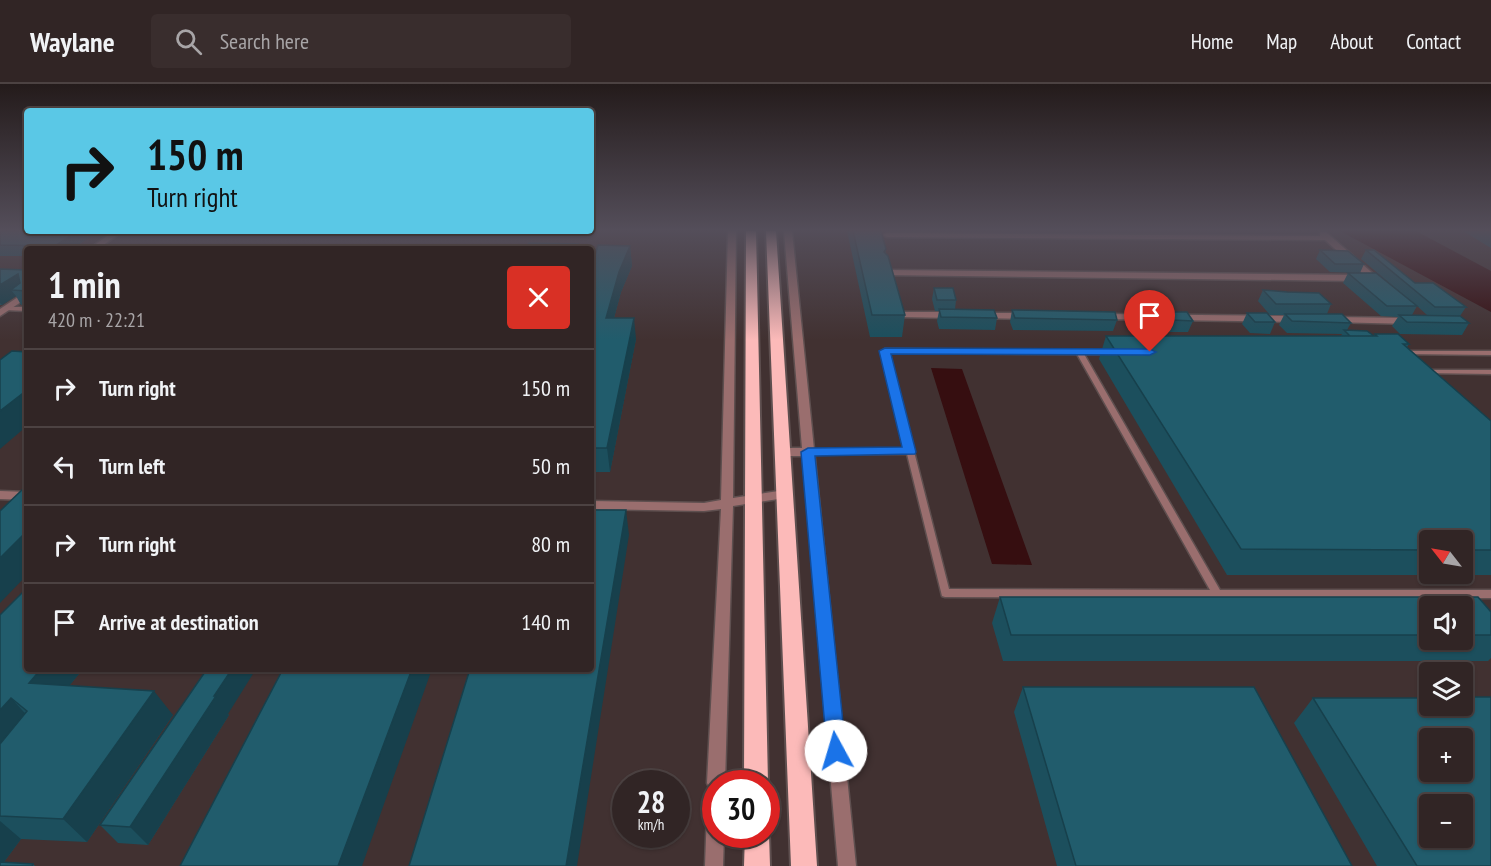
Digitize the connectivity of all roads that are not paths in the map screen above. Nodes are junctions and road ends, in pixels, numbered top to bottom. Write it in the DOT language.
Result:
graph roads {
  1 [pos="731,267"];
  2 [pos="751,267"];
  3 [pos="773,267"];
  4 [pos="791,267"];
  5 [pos="1361,267"];
  6 [pos="888,273"];
  7 [pos="1373,278"];
  8 [pos="1381,285"];
  9 [pos="24,296"];
  10 [pos="24,309"];
  11 [pos="3,311"];
  12 [pos="1416,314"];
  13 [pos="902,315"];
  14 [pos="961,315"];
  15 [pos="973,316"];
  16 [pos="1033,316"];
  17 [pos="1092,317"];
  18 [pos="1306,320"];
  19 [pos="1318,320"];
  20 [pos="1079,352"];
  21 [pos="1127,352"];
  22 [pos="1399,353"];
  23 [pos="1491,353"];
  24 [pos="1420,372"];
  25 [pos="1491,372"];
  26 [pos="783,452"];
  27 [pos="808,452"];
  28 [pos="910,452"];
  29 [pos="784,494"];
  30 [pos="0,495"];
  31 [pos="24,495"];
  32 [pos="754,498"];
  33 [pos="594,505"];
  34 [pos="726,505"];
  35 [pos="1217,594"];
  36 [pos="1491,594"];
  37 [pos="717,770"];
  38 [pos="756,770"];
  39 [pos="715,848"];
  40 [pos="757,848"];
  41 [pos="714,866"];
  42 [pos="757,866"];
  43 [pos="804,866"];
  44 [pos="847,866"];
  1 -- 34 [label="street"];
  2 -- 32 [label="highway"];
  3 -- 26 [label="highway"];
  4 -- 27 [label="street"];
  5 -- 7 [label="street"];
  6 -- 7 [label="street"];
  7 -- 8 [label="street"];
  9 -- 11 [label="street"];
  10 -- 11 [label="lane"];
  12 -- 19 [label="street"];
  13 -- 14 [label="street"];
  15 -- 16 [label="street"];
  17 -- 18 [label="street"];
  20 -- 21 [label="lane"];
  20 -- 28 [label="lane"];
  20 -- 35 [label="lane"];
  22 -- 23 [label="lane"];
  24 -- 25 [label="lane"];
  26 -- 27 [label="street"];
  26 -- 29 [label="highway"];
  27 -- 28 [label="lane"];
  27 -- 44 [label="street"];
  28 -- 35 [label="lane"];
  29 -- 32 [label="street"];
  29 -- 43 [label="highway"];
  30 -- 31 [label="street"];
  32 -- 34 [label="street"];
  32 -- 38 [label="highway"];
  33 -- 34 [label="street"];
  34 -- 37 [label="street"];
  35 -- 36 [label="lane"];
  39 -- 41 [label="street"];
  40 -- 42 [label="highway"];
}
